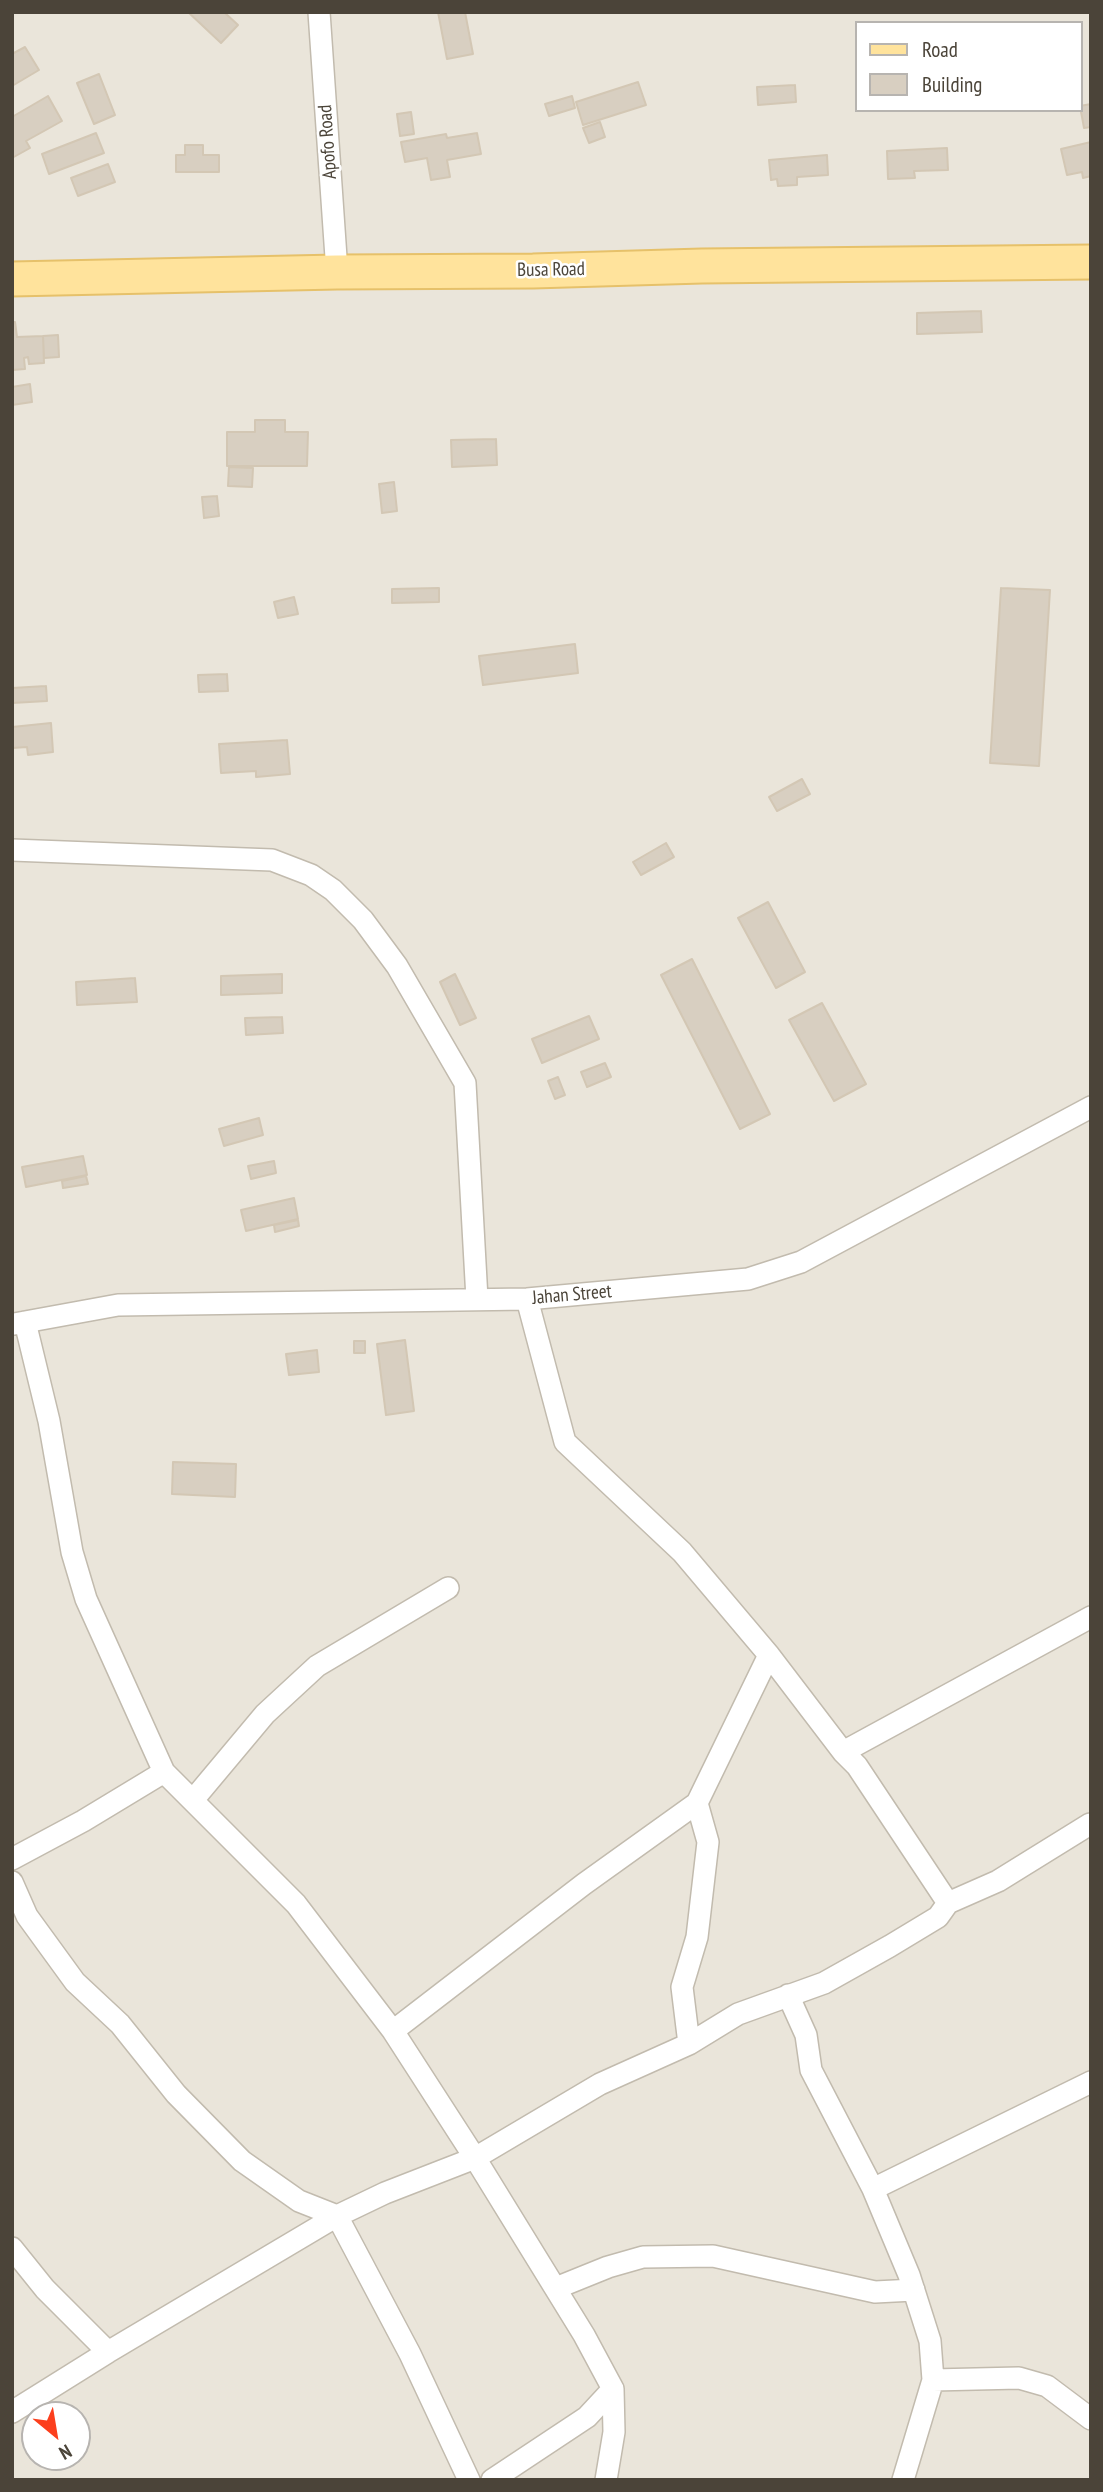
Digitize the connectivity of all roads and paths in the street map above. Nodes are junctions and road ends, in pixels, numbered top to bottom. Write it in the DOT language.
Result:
graph roads {
  1 [pos="319,12"];
  2 [pos="1091,262"];
  3 [pos="337,272"];
  4 [pos="12,279"];
  5 [pos="12,850"];
  6 [pos="1091,1107"];
  7 [pos="477,1298"];
  8 [pos="527,1300"];
  9 [pos="19,1323"];
  10 [pos="448,1588"];
  11 [pos="1091,1617"];
  12 [pos="769,1655"];
  13 [pos="843,1752"];
  14 [pos="163,1772"];
  15 [pos="193,1800"];
  16 [pos="697,1802"];
  17 [pos="1090,1824"];
  18 [pos="12,1859"];
  19 [pos="14,1891"];
  20 [pos="948,1903"];
  21 [pos="788,1995"];
  22 [pos="393,2031"];
  23 [pos="689,2045"];
  24 [pos="1091,2082"];
  25 [pos="475,2158"];
  26 [pos="873,2189"];
  27 [pos="337,2216"];
  28 [pos="12,2248"];
  29 [pos="556,2288"];
  30 [pos="914,2290"];
  31 [pos="108,2352"];
  32 [pos="933,2380"];
  33 [pos="613,2389"];
  34 [pos="12,2412"];
  35 [pos="1091,2419"];
  36 [pos="469,2480"];
  37 [pos="492,2480"];
  38 [pos="606,2480"];
  39 [pos="904,2480"];
  1 -- 3 [label="street, Apofo Road"];
  2 -- 3 [label="main road, Busa Road"];
  3 -- 4 [label="main road, Busa Road"];
  5 -- 7 [label="street"];
  6 -- 8 [label="street, Jahan Street"];
  7 -- 8 [label="street, Jahan Street"];
  7 -- 9 [label="street, Jahan Street"];
  8 -- 12 [label="street"];
  9 -- 14 [label="street"];
  10 -- 15 [label="street"];
  11 -- 13 [label="street"];
  12 -- 13 [label="street"];
  12 -- 16 [label="street"];
  13 -- 20 [label="street"];
  14 -- 15 [label="street"];
  14 -- 18 [label="street"];
  15 -- 22 [label="street"];
  16 -- 22 [label="street"];
  16 -- 23 [label="street"];
  17 -- 20 [label="street"];
  19 -- 27 [label="street"];
  20 -- 21 [label="street"];
  21 -- 23 [label="street"];
  21 -- 26 [label="street"];
  22 -- 25 [label="street"];
  23 -- 25 [label="street"];
  24 -- 26 [label="street"];
  25 -- 27 [label="street"];
  25 -- 29 [label="street"];
  26 -- 30 [label="street"];
  27 -- 31 [label="street"];
  27 -- 36 [label="street"];
  28 -- 31 [label="street"];
  29 -- 30 [label="street"];
  29 -- 33 [label="street"];
  30 -- 32 [label="street"];
  31 -- 34 [label="street"];
  32 -- 35 [label="street"];
  32 -- 39 [label="street"];
  33 -- 37 [label="street"];
  33 -- 38 [label="street"];
}
